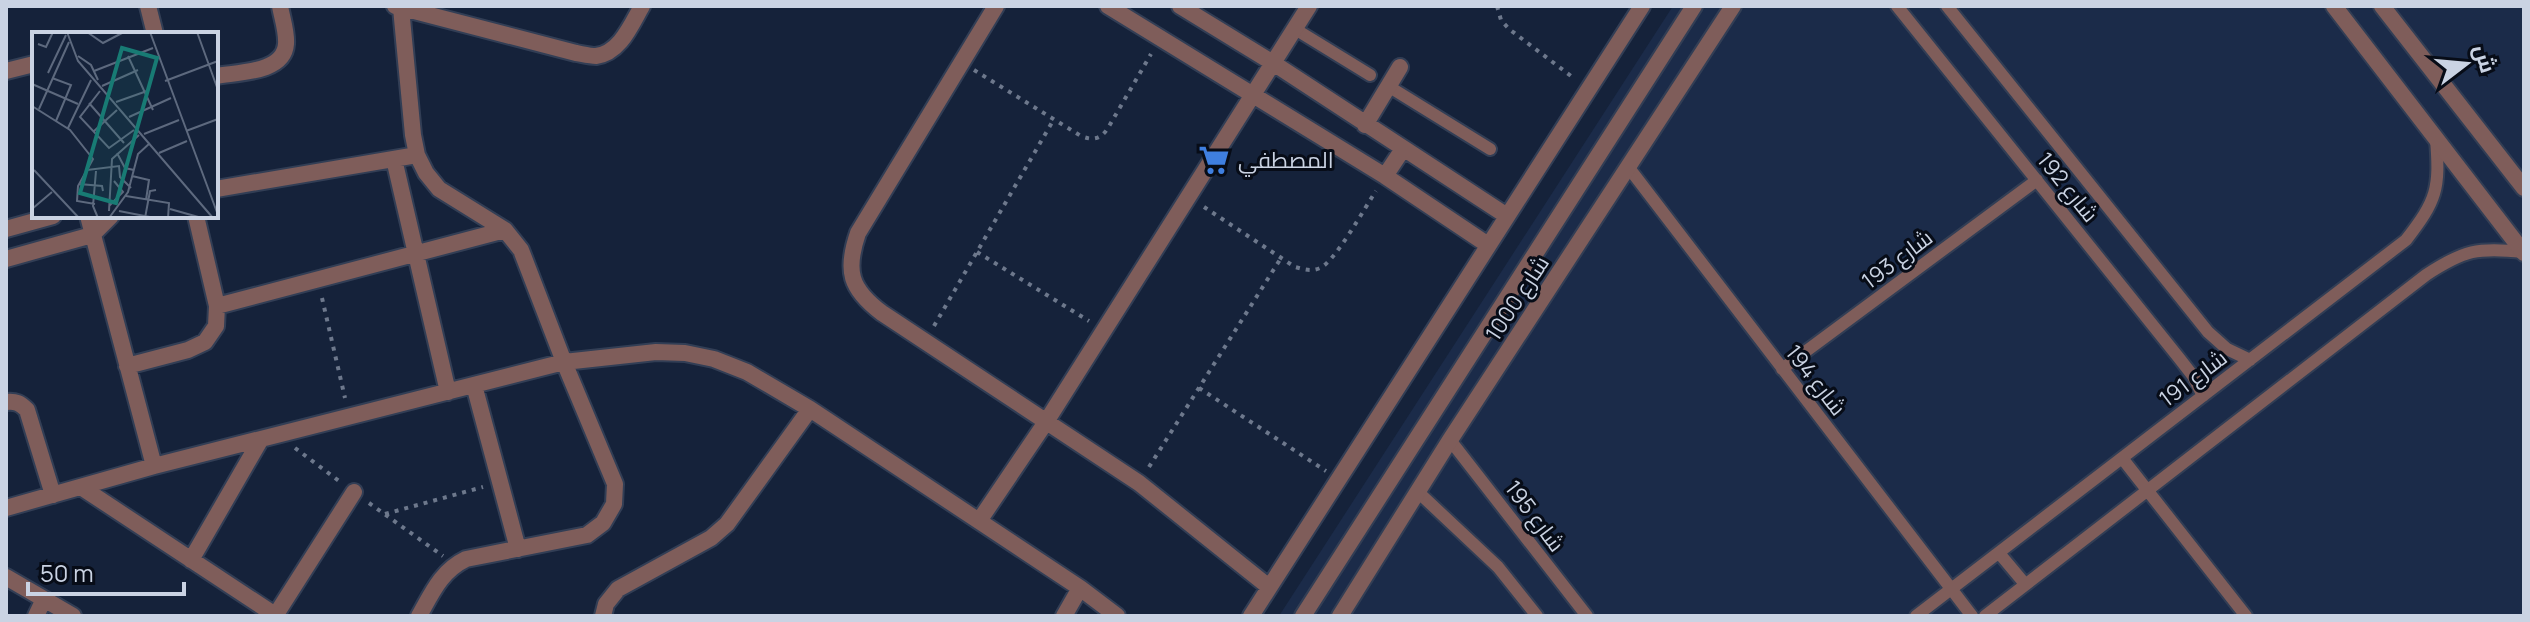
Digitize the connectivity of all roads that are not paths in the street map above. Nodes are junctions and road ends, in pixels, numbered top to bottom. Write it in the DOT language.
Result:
graph roads {
  1 [pos="148,6"];
  2 [pos="280,6"];
  3 [pos="642,6"];
  4 [pos="996,6"];
  5 [pos="1108,6"];
  6 [pos="1180,6"];
  7 [pos="1309,6"];
  8 [pos="1642,6"];
  9 [pos="1694,6"];
  10 [pos="1733,6"];
  11 [pos="1897,6"];
  12 [pos="1947,6"];
  13 [pos="2334,6"];
  14 [pos="2382,6"];
  15 [pos="397,7"];
  16 [pos="1295,29"];
  17 [pos="154,32"];
  18 [pos="1273,63"];
  19 [pos="32,64"];
  20 [pos="1400,67"];
  21 [pos="6,71"];
  22 [pos="1370,75"];
  23 [pos="218,76"];
  24 [pos="1388,86"];
  25 [pos="1253,95"];
  26 [pos="1365,125"];
  27 [pos="2436,139"];
  28 [pos="1403,149"];
  29 [pos="1490,149"];
  30 [pos="417,155"];
  31 [pos="394,159"];
  32 [pos="1629,168"];
  33 [pos="1385,176"];
  34 [pos="2037,180"];
  35 [pos="2524,188"];
  36 [pos="218,189"];
  37 [pos="1507,216"];
  38 [pos="46,218"];
  39 [pos="88,218"];
  40 [pos="109,218"];
  41 [pos="196,218"];
  42 [pos="6,229"];
  43 [pos="505,230"];
  44 [pos="92,235"];
  45 [pos="1488,245"];
  46 [pos="2524,252"];
  47 [pos="416,254"];
  48 [pos="6,259"];
  49 [pos="217,306"];
  50 [pos="2250,360"];
  51 [pos="564,362"];
  52 [pos="127,366"];
  53 [pos="1782,369"];
  54 [pos="474,385"];
  55 [pos="448,392"];
  56 [pos="2203,396"];
  57 [pos="6,402"];
  58 [pos="810,409"];
  59 [pos="1046,422"];
  60 [pos="261,439"];
  61 [pos="1450,440"];
  62 [pos="2122,458"];
  63 [pos="154,466"];
  64 [pos="81,487"];
  65 [pos="2147,490"];
  66 [pos="1417,491"];
  67 [pos="354,492"];
  68 [pos="53,495"];
  69 [pos="6,508"];
  70 [pos="979,521"];
  71 [pos="518,549"];
  72 [pos="1999,553"];
  73 [pos="191,560"];
  74 [pos="6,577"];
  75 [pos="2025,584"];
  76 [pos="1269,587"];
  77 [pos="1080,588"];
  78 [pos="1951,589"];
  79 [pos="44,599"];
  80 [pos="36,616"];
  81 [pos="73,616"];
  82 [pos="275,616"];
  83 [pos="419,616"];
  84 [pos="603,616"];
  85 [pos="1064,616"];
  86 [pos="1117,616"];
  87 [pos="1251,616"];
  88 [pos="1303,616"];
  89 [pos="1340,616"];
  90 [pos="1537,616"];
  91 [pos="1587,616"];
  92 [pos="1916,616"];
  93 [pos="1972,616"];
  94 [pos="1985,616"];
  95 [pos="2246,616"];
  1 -- 17 [label="street"];
  2 -- 23 [label="street"];
  3 -- 15 [label="street"];
  4 -- 59 [label="street"];
  5 -- 25 [label="street"];
  6 -- 18 [label="street"];
  7 -- 16 [label="street"];
  8 -- 37 [label="street"];
  9 -- 88 [label="street, شارع 1000"];
  10 -- 32 [label="street, شارع 1000"];
  11 -- 34 [label="lane, شارع 192"];
  12 -- 50 [label="lane, شارع 192"];
  13 -- 27 [label="street"];
  14 -- 35 [label="street"];
  15 -- 30 [label="street"];
  16 -- 18 [label="street"];
  16 -- 22 [label="lane"];
  18 -- 25 [label="street"];
  18 -- 26 [label="street"];
  19 -- 21 [label="street"];
  20 -- 24 [label="street"];
  24 -- 26 [label="street"];
  24 -- 29 [label="lane"];
  25 -- 33 [label="street"];
  25 -- 59 [label="street"];
  26 -- 28 [label="street"];
  27 -- 46 [label="street"];
  27 -- 50 [label="lane, شارع 191"];
  28 -- 33 [label="street"];
  28 -- 37 [label="street"];
  30 -- 31 [label="street"];
  30 -- 43 [label="street"];
  31 -- 36 [label="street"];
  31 -- 47 [label="street"];
  32 -- 53 [label="lane, شارع 194"];
  32 -- 61 [label="street, شارع 1000"];
  33 -- 45 [label="street"];
  34 -- 53 [label="lane, شارع 193"];
  34 -- 56 [label="lane, شارع 192"];
  37 -- 45 [label="street"];
  38 -- 42 [label="street"];
  39 -- 44 [label="street"];
  40 -- 44 [label="street"];
  41 -- 49 [label="street"];
  43 -- 47 [label="street"];
  43 -- 51 [label="street"];
  44 -- 48 [label="street"];
  44 -- 52 [label="street"];
  45 -- 76 [label="street"];
  46 -- 65 [label="lane"];
  47 -- 49 [label="street"];
  47 -- 55 [label="street"];
  49 -- 52 [label="street"];
  50 -- 56 [label="lane, شارع 191"];
  51 -- 54 [label="street"];
  51 -- 58 [label="street"];
  51 -- 71 [label="street"];
  52 -- 63 [label="street"];
  53 -- 78 [label="lane, شارع 194"];
  54 -- 55 [label="street"];
  54 -- 71 [label="street"];
  55 -- 60 [label="street"];
  56 -- 62 [label="lane, شارع 191"];
  57 -- 68 [label="street"];
  58 -- 70 [label="street"];
  58 -- 84 [label="street"];
  59 -- 70 [label="street"];
  59 -- 76 [label="street"];
  60 -- 63 [label="street"];
  60 -- 73 [label="street"];
  61 -- 66 [label="street, شارع 1000"];
  61 -- 91 [label="lane, شارع 195"];
  62 -- 65 [label="lane"];
  62 -- 72 [label="lane, شارع 191"];
  63 -- 64 [label="street"];
  64 -- 68 [label="street"];
  64 -- 73 [label="street"];
  65 -- 75 [label="lane"];
  65 -- 95 [label="lane"];
  66 -- 89 [label="street, شارع 1000"];
  66 -- 90 [label="lane"];
  67 -- 82 [label="street"];
  68 -- 69 [label="street"];
  70 -- 77 [label="street"];
  71 -- 83 [label="street"];
  72 -- 75 [label="lane"];
  72 -- 78 [label="lane, شارع 191"];
  73 -- 82 [label="street"];
  74 -- 79 [label="street"];
  75 -- 94 [label="lane"];
  76 -- 87 [label="street"];
  77 -- 85 [label="street"];
  77 -- 86 [label="street"];
  78 -- 92 [label="lane, شارع 191"];
  78 -- 93 [label="lane, شارع 194"];
  79 -- 80 [label="street"];
  79 -- 81 [label="street"];
}
